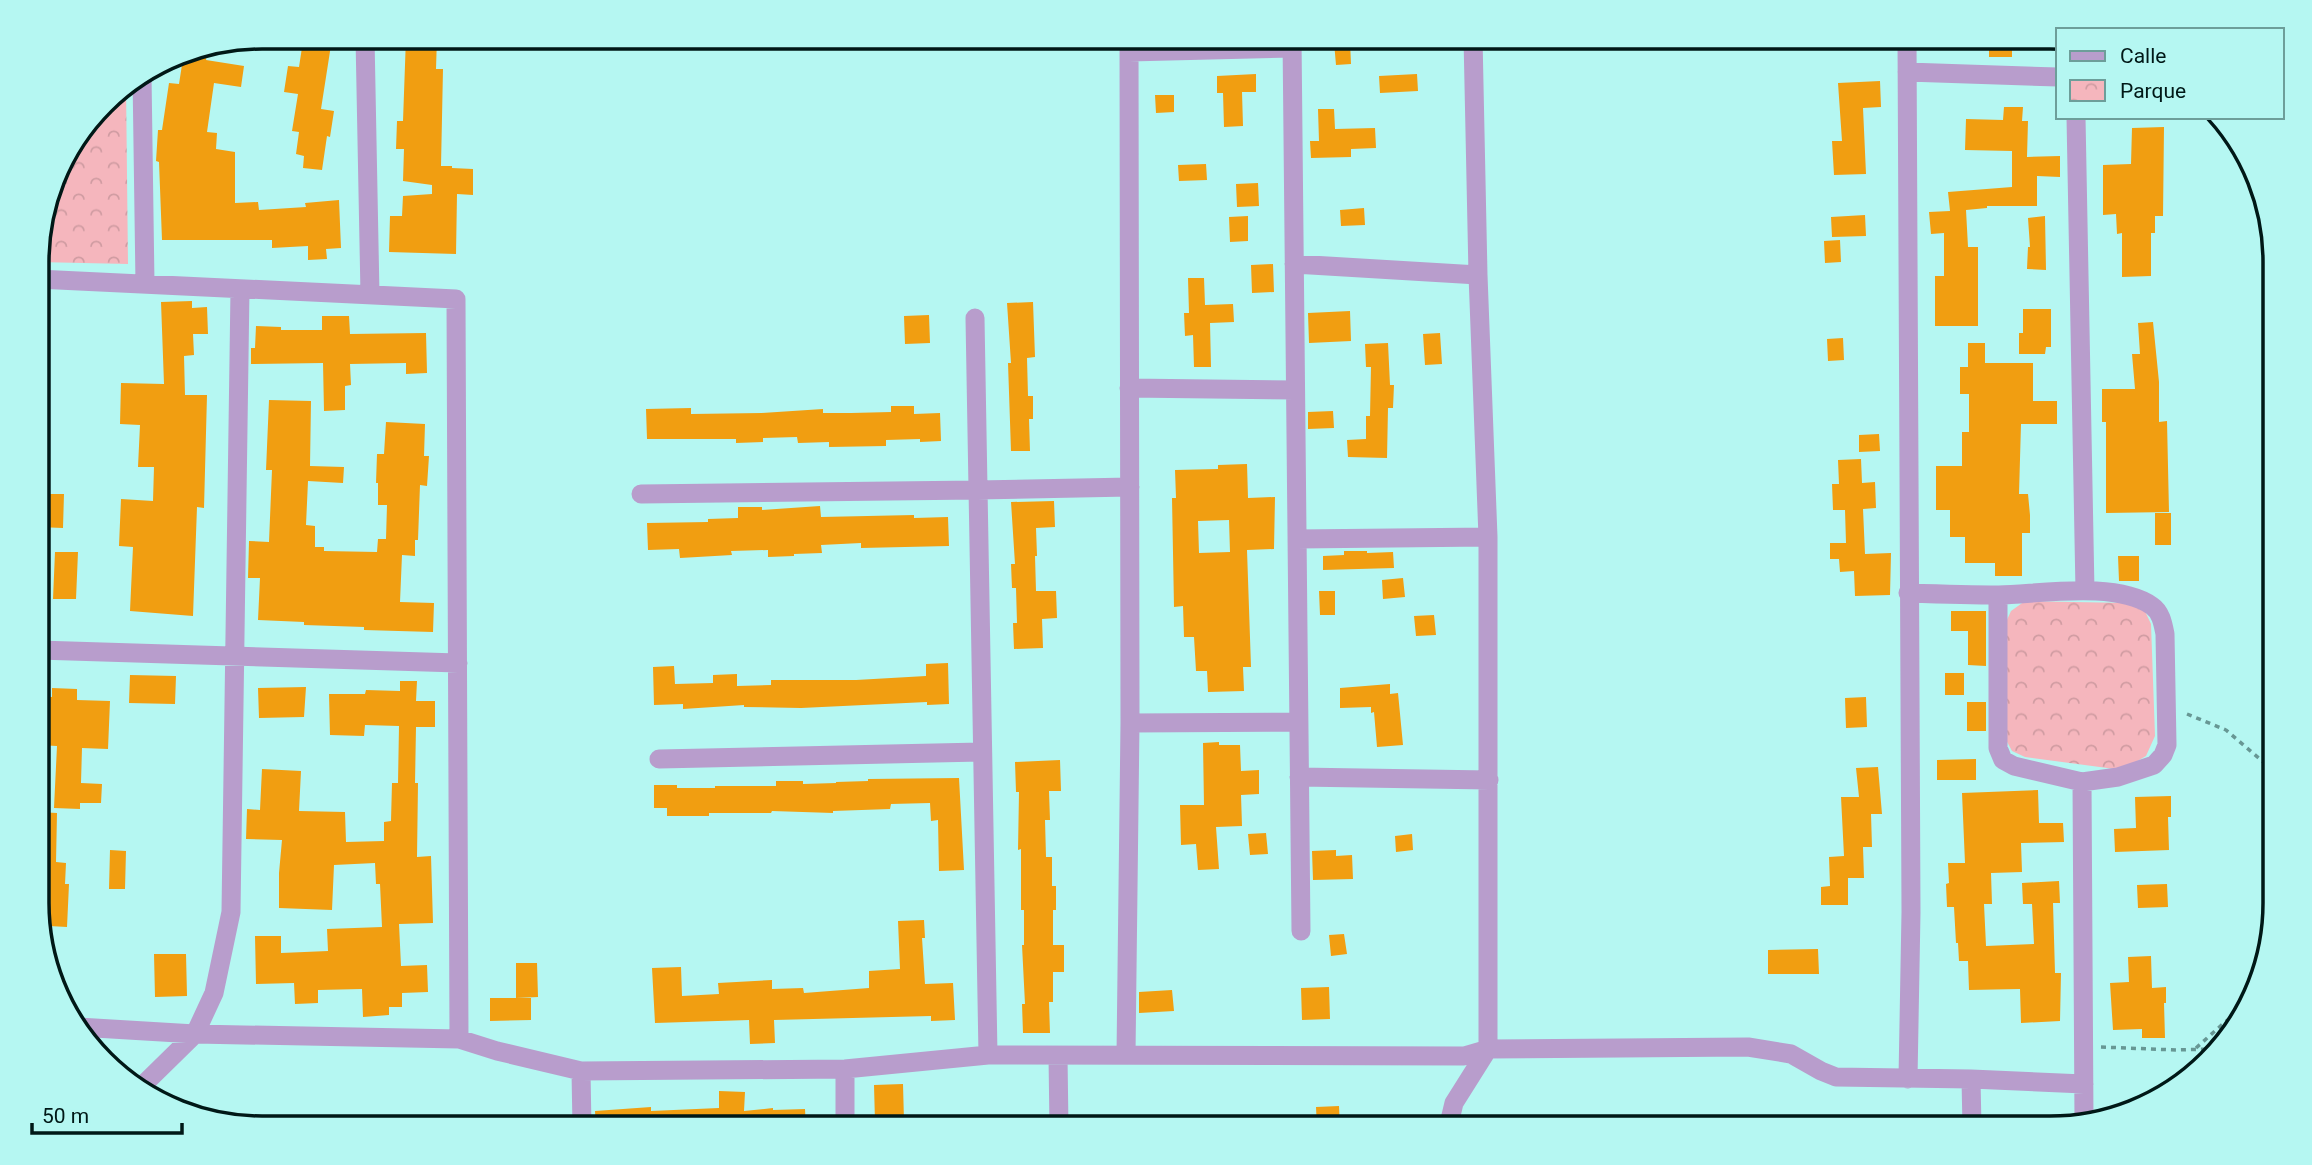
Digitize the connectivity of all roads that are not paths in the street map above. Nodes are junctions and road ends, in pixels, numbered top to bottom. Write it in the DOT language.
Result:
graph roads {
  1 [pos="365,49"];
  2 [pos="1129,49"];
  3 [pos="1292,49"];
  4 [pos="1473,49"];
  5 [pos="1907,49"];
  6 [pos="1907,72"];
  7 [pos="2056,77"];
  8 [pos="142,86"];
  9 [pos="2076,119"];
  10 [pos="1294,264"];
  11 [pos="1478,275"];
  12 [pos="49,280"];
  13 [pos="145,284"];
  14 [pos="240,289"];
  15 [pos="370,295"];
  16 [pos="975,318"];
  17 [pos="1129,388"];
  18 [pos="1295,390"];
  19 [pos="1130,486"];
  20 [pos="977,491"];
  21 [pos="640,494"];
  22 [pos="1488,537"];
  23 [pos="1297,539"];
  24 [pos="2085,591"];
  25 [pos="1908,593"];
  26 [pos="1998,595"];
  27 [pos="49,650"];
  28 [pos="235,656"];
  29 [pos="458,663"];
  30 [pos="1299,722"];
  31 [pos="1130,723"];
  32 [pos="981,752"];
  33 [pos="659,759"];
  34 [pos="1299,777"];
  35 [pos="1489,780"];
  36 [pos="2082,782"];
  37 [pos="1301,931"];
  38 [pos="90,1028"];
  39 [pos="195,1034"];
  40 [pos="459,1039"];
  41 [pos="1488,1049"];
  42 [pos="988,1055"];
  43 [pos="1126,1055"];
  44 [pos="1058,1056"];
  45 [pos="845,1069"];
  46 [pos="581,1071"];
  47 [pos="1908,1079"];
  48 [pos="1971,1079"];
  49 [pos="147,1082"];
  50 [pos="2084,1084"];
  51 [pos="2084,1113"];
  52 [pos="582,1116"];
  53 [pos="845,1116"];
  54 [pos="1059,1116"];
  55 [pos="1451,1116"];
  56 [pos="1972,1116"];
  1 -- 15 [label="street"];
  2 -- 17 [label="street"];
  3 -- 10 [label="street"];
  4 -- 11 [label="street"];
  5 -- 6 [label="street"];
  6 -- 7 [label="street"];
  6 -- 25 [label="street"];
  8 -- 13 [label="street"];
  9 -- 24 [label="street"];
  10 -- 11 [label="street"];
  10 -- 18 [label="street"];
  11 -- 22 [label="street"];
  12 -- 13 [label="street"];
  13 -- 14 [label="street"];
  14 -- 15 [label="street"];
  14 -- 28 [label="street"];
  15 -- 29 [label="street"];
  16 -- 20 [label="street"];
  17 -- 18 [label="street"];
  17 -- 19 [label="street"];
  18 -- 23 [label="street"];
  19 -- 20 [label="street"];
  19 -- 31 [label="street"];
  20 -- 21 [label="street"];
  20 -- 32 [label="street"];
  22 -- 23 [label="street"];
  22 -- 35 [label="street"];
  23 -- 30 [label="street"];
  24 -- 26 [label="street"];
  24 -- 36 [label="street"];
  25 -- 26 [label="street"];
  25 -- 47 [label="street"];
  26 -- 36 [label="street"];
  27 -- 28 [label="street"];
  28 -- 29 [label="street"];
  28 -- 39 [label="street"];
  29 -- 40 [label="street"];
  30 -- 31 [label="street"];
  30 -- 34 [label="street"];
  31 -- 43 [label="street"];
  32 -- 33 [label="street"];
  32 -- 42 [label="street"];
  34 -- 35 [label="street"];
  34 -- 37 [label="street"];
  35 -- 41 [label="street"];
  36 -- 50 [label="street"];
  38 -- 39 [label="street"];
  39 -- 40 [label="street"];
  39 -- 49 [label="street"];
  40 -- 46 [label="street"];
  41 -- 43 [label="street"];
  41 -- 47 [label="street"];
  41 -- 55 [label="street"];
  42 -- 44 [label="street"];
  42 -- 45 [label="street"];
  43 -- 44 [label="street"];
  44 -- 54 [label="street"];
  45 -- 46 [label="street"];
  45 -- 53 [label="street"];
  46 -- 52 [label="street"];
  47 -- 48 [label="street"];
  48 -- 50 [label="street"];
  48 -- 56 [label="street"];
  50 -- 51 [label="street"];
}
